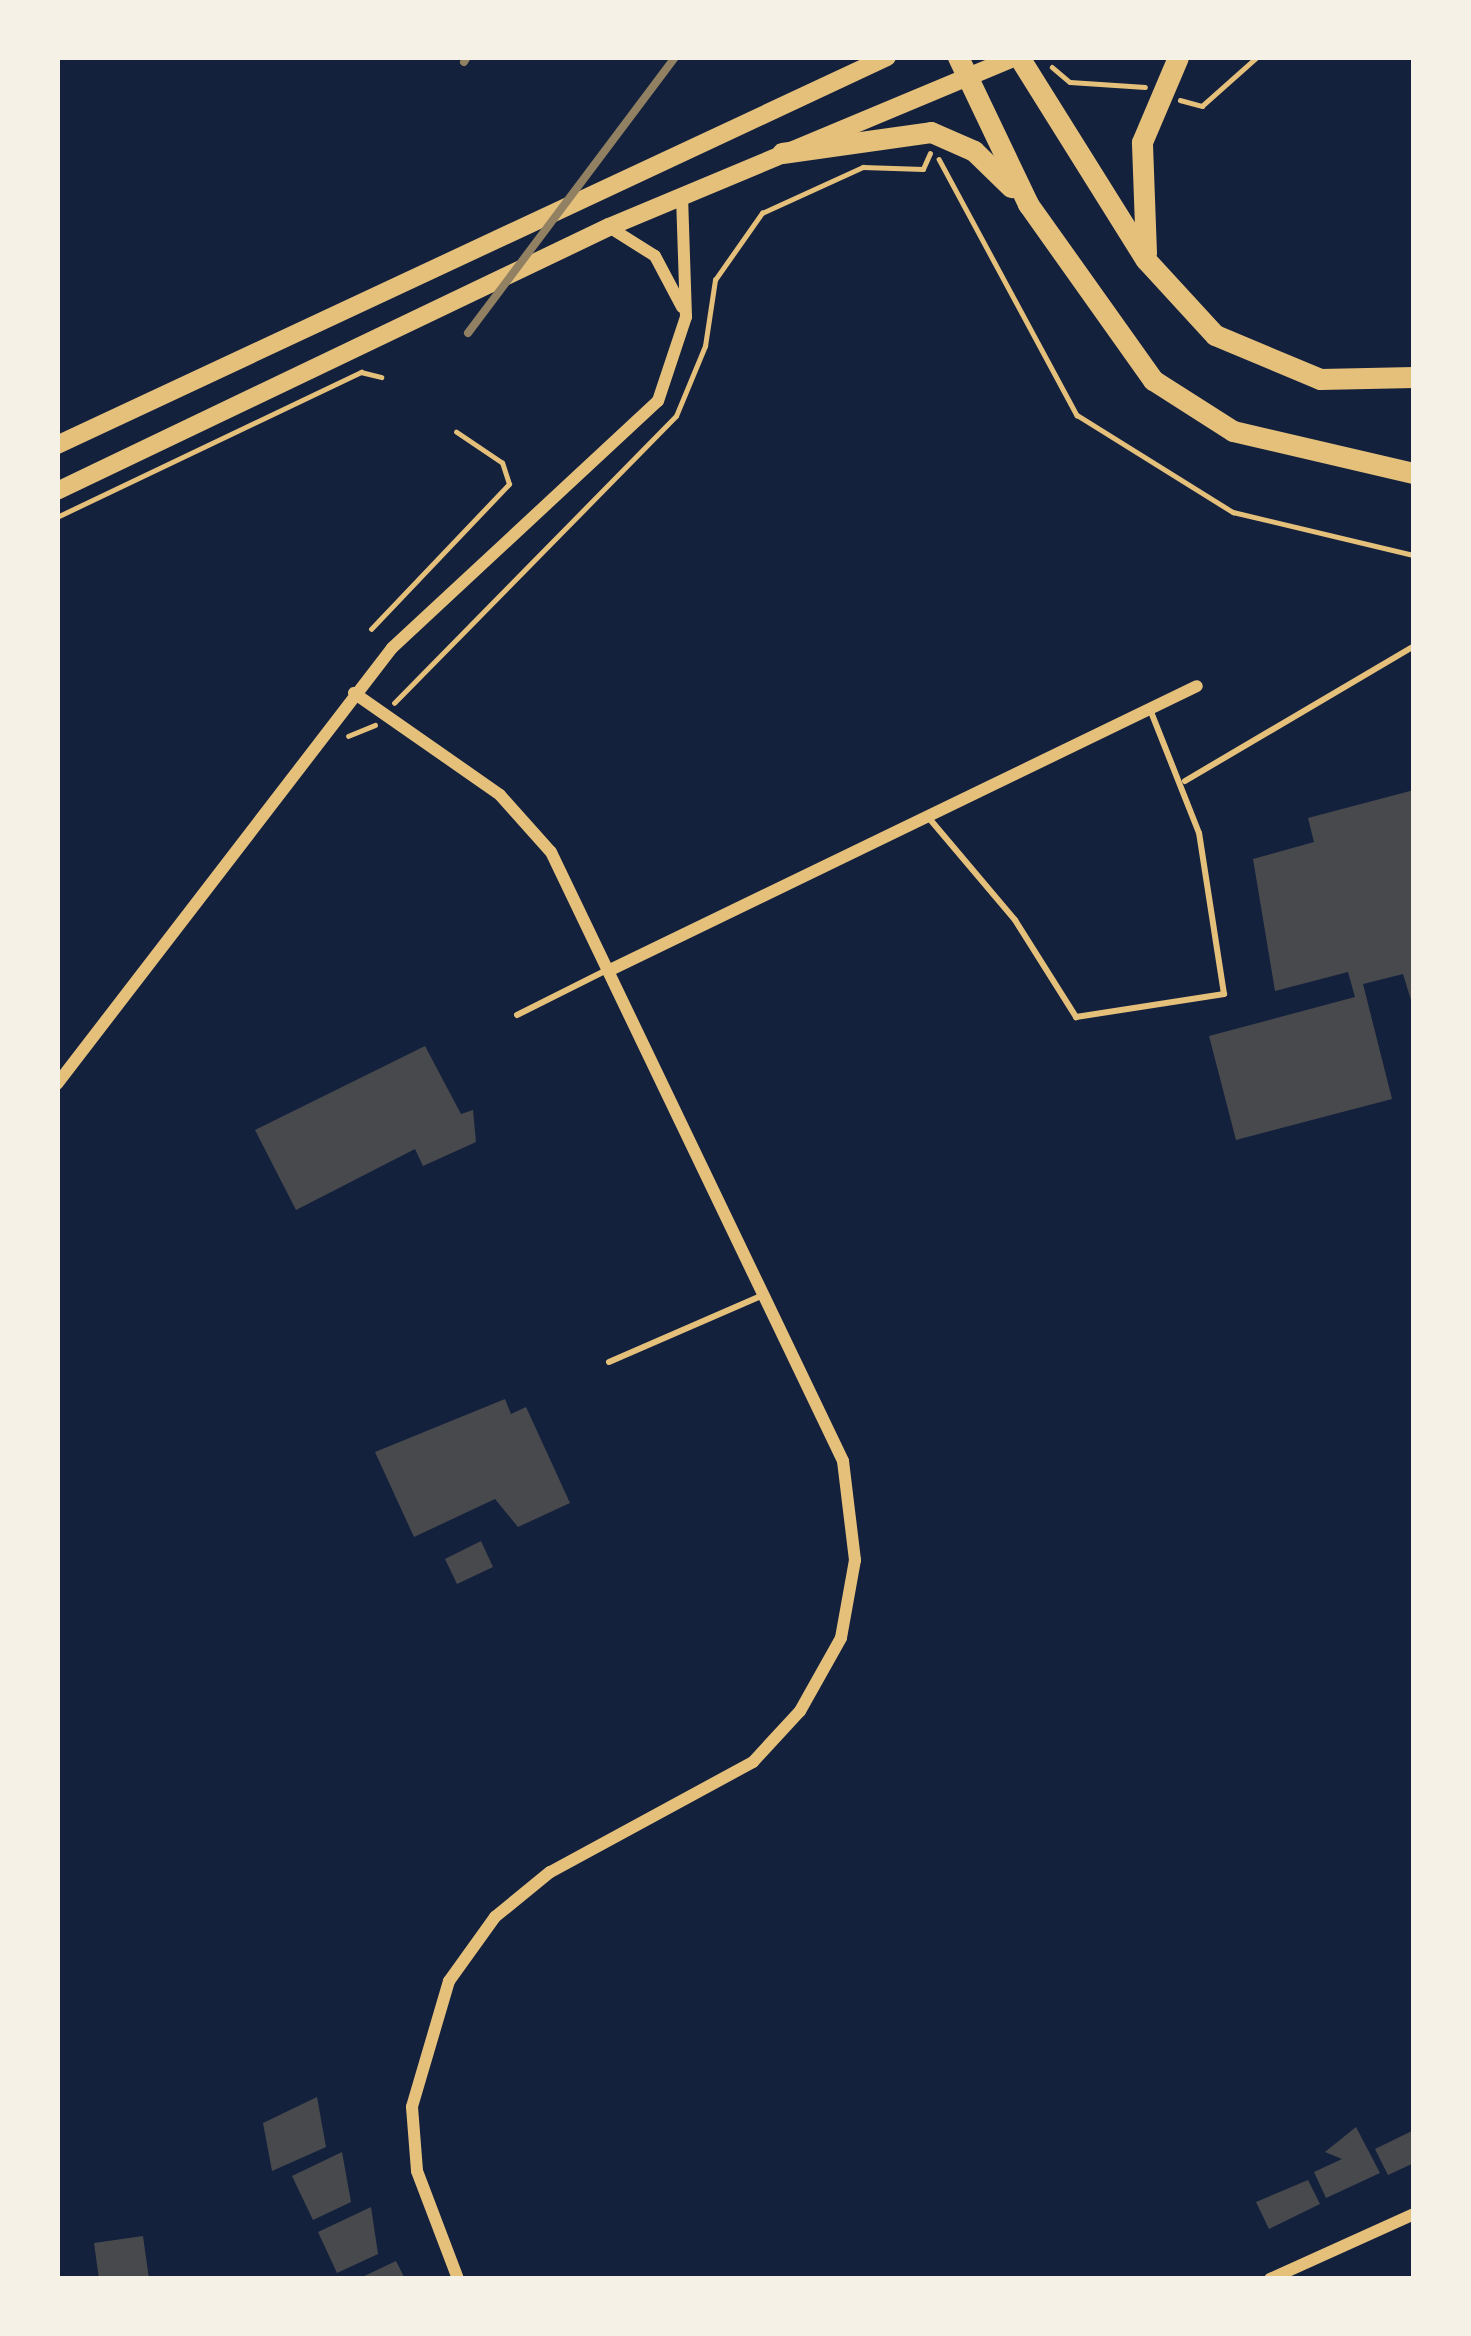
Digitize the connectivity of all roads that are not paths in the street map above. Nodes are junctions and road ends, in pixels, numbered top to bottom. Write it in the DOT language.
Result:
graph roads {
  1 [pos="887,57"];
  2 [pos="1017,57"];
  3 [pos="1178,57"];
  4 [pos="963,67"];
  5 [pos="782,153"];
  6 [pos="682,197"];
  7 [pos="1028,204"];
  8 [pos="609,227"];
  9 [pos="1146,260"];
  10 [pos="686,316"];
  11 [pos="1414,377"];
  12 [pos="57,446"];
  13 [pos="1414,473"];
  14 [pos="57,491"];
  15 [pos="1414,646"];
  16 [pos="1197,686"];
  17 [pos="354,693"];
  18 [pos="1150,710"];
  19 [pos="1185,781"];
  20 [pos="928,817"];
  21 [pos="607,970"];
  22 [pos="518,1015"];
  23 [pos="57,1084"];
  24 [pos="763,1294"];
  25 [pos="609,1362"];
  26 [pos="1414,2214"];
  27 [pos="458,2279"];
  28 [pos="1270,2279"];
  1 -- 12 [label="main road"];
  2 -- 4 [label="main road"];
  2 -- 9 [label="highway"];
  3 -- 9 [label="highway"];
  4 -- 5 [label="main road"];
  4 -- 7 [label="highway"];
  5 -- 6 [label="main road"];
  5 -- 7 [label="highway"];
  6 -- 8 [label="main road"];
  6 -- 10 [label="street"];
  7 -- 13 [label="highway"];
  8 -- 10 [label="street"];
  8 -- 14 [label="main road"];
  9 -- 11 [label="highway"];
  10 -- 17 [label="street"];
  15 -- 19 [label="lane"];
  16 -- 18 [label="street"];
  17 -- 21 [label="street"];
  17 -- 23 [label="street"];
  18 -- 19 [label="lane"];
  18 -- 20 [label="street"];
  19 -- 20 [label="lane"];
  20 -- 21 [label="street"];
  21 -- 22 [label="lane"];
  21 -- 24 [label="street"];
  24 -- 25 [label="lane"];
  24 -- 27 [label="street"];
  26 -- 28 [label="street"];
}
